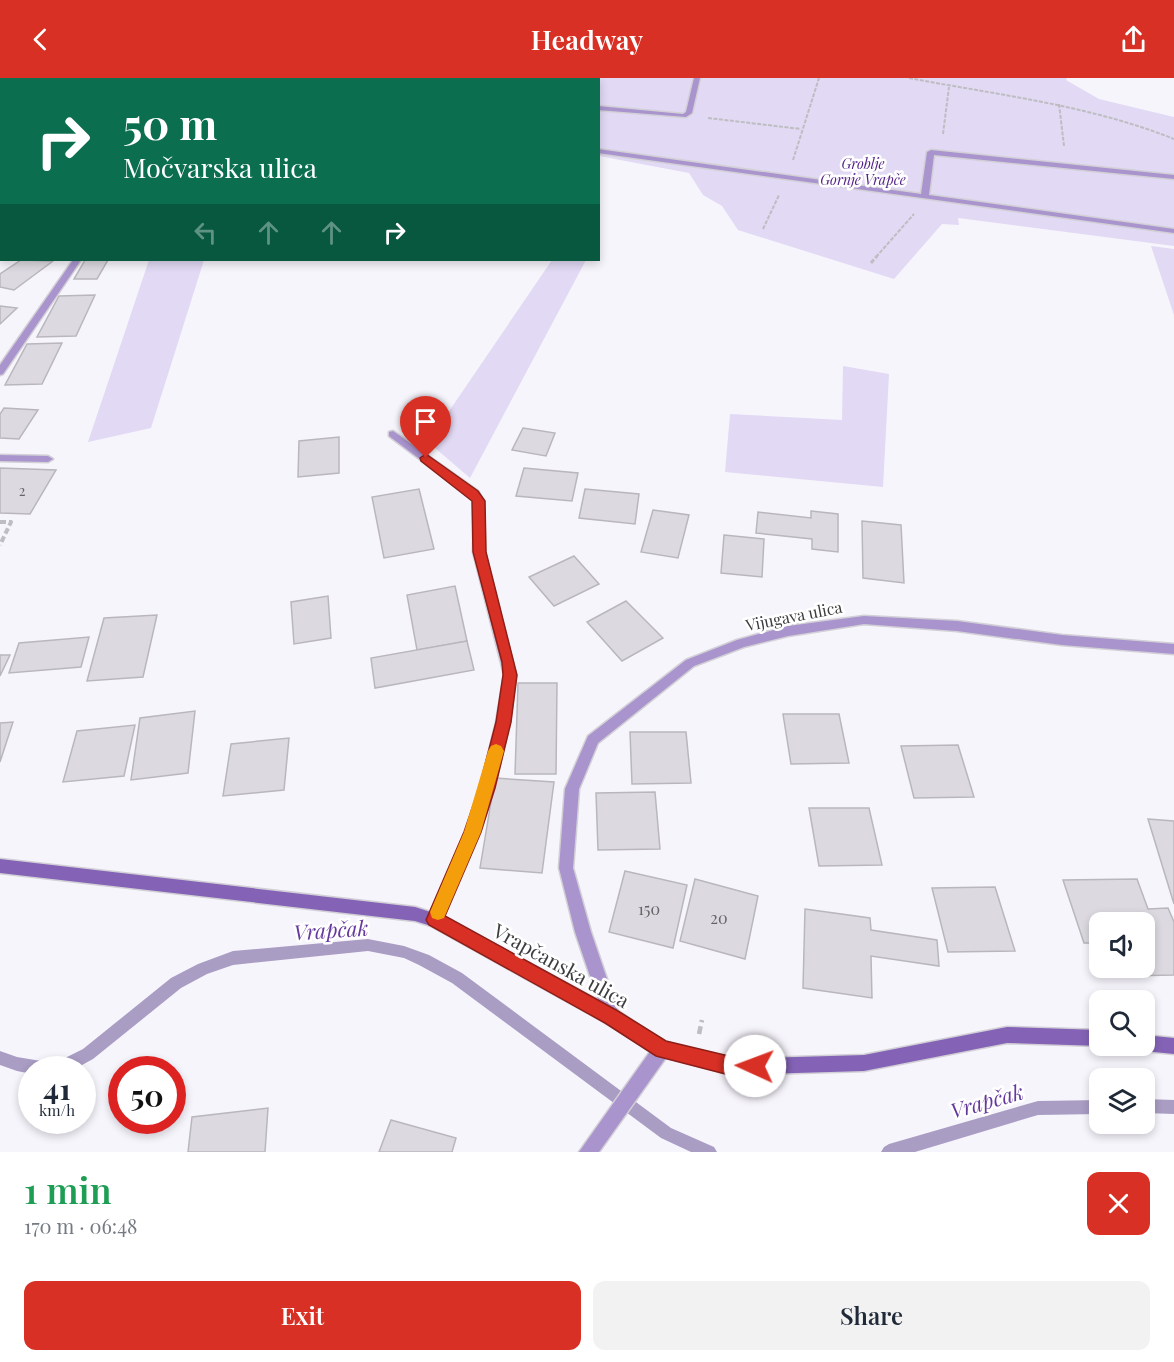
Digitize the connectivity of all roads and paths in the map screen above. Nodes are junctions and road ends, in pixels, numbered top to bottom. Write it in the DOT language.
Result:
graph roads {
  1 [pos="697,78"];
  2 [pos="819,78"];
  3 [pos="909,78"];
  4 [pos="949,87"];
  5 [pos="600,108"];
  6 [pos="687,114"];
  7 [pos="801,129"];
  8 [pos="1174,139"];
  9 [pos="600,151"];
  10 [pos="942,153"];
  11 [pos="1174,177"];
  12 [pos="789,178"];
  13 [pos="926,196"];
  14 [pos="763,229"];
  15 [pos="1174,231"];
  16 [pos="76,261"];
  17 [pos="871,262"];
  18 [pos="0,372"];
  19 [pos="393,434"];
  20 [pos="0,458"];
  21 [pos="48,459"];
  22 [pos="0,522"];
  23 [pos="0,545"];
  24 [pos="1174,649"];
  25 [pos="0,866"];
  26 [pos="435,920"];
  27 [pos="612,1017"];
  28 [pos="1089,1038"];
  29 [pos="1155,1044"];
  30 [pos="1174,1046"];
  31 [pos="662,1049"];
  32 [pos="588,1152"];
  1 -- 6 [label="street"];
  2 -- 7 [label="path"];
  3 -- 4 [label="path"];
  4 -- 8 [label="path"];
  4 -- 10 [label="path"];
  5 -- 6 [label="street"];
  6 -- 7 [label="path"];
  7 -- 12 [label="path"];
  9 -- 12 [label="street"];
  10 -- 11 [label="street"];
  10 -- 13 [label="street"];
  12 -- 13 [label="street"];
  12 -- 14 [label="path"];
  13 -- 15 [label="street"];
  13 -- 17 [label="path"];
  16 -- 18 [label="street"];
  19 -- 26 [label="street"];
  20 -- 21 [label="street"];
  22 -- 23 [label="path"];
  24 -- 27 [label="street, Vijugava ulica"];
  25 -- 26 [label="main road, Vrapčanska ulica"];
  26 -- 27 [label="main road, Vrapčanska ulica"];
  27 -- 31 [label="main road, Vrapčanska ulica"];
  28 -- 31 [label="main road, Vrapčanska ulica"];
  29 -- 30 [label="main road"];
  31 -- 32 [label="street"];
}
